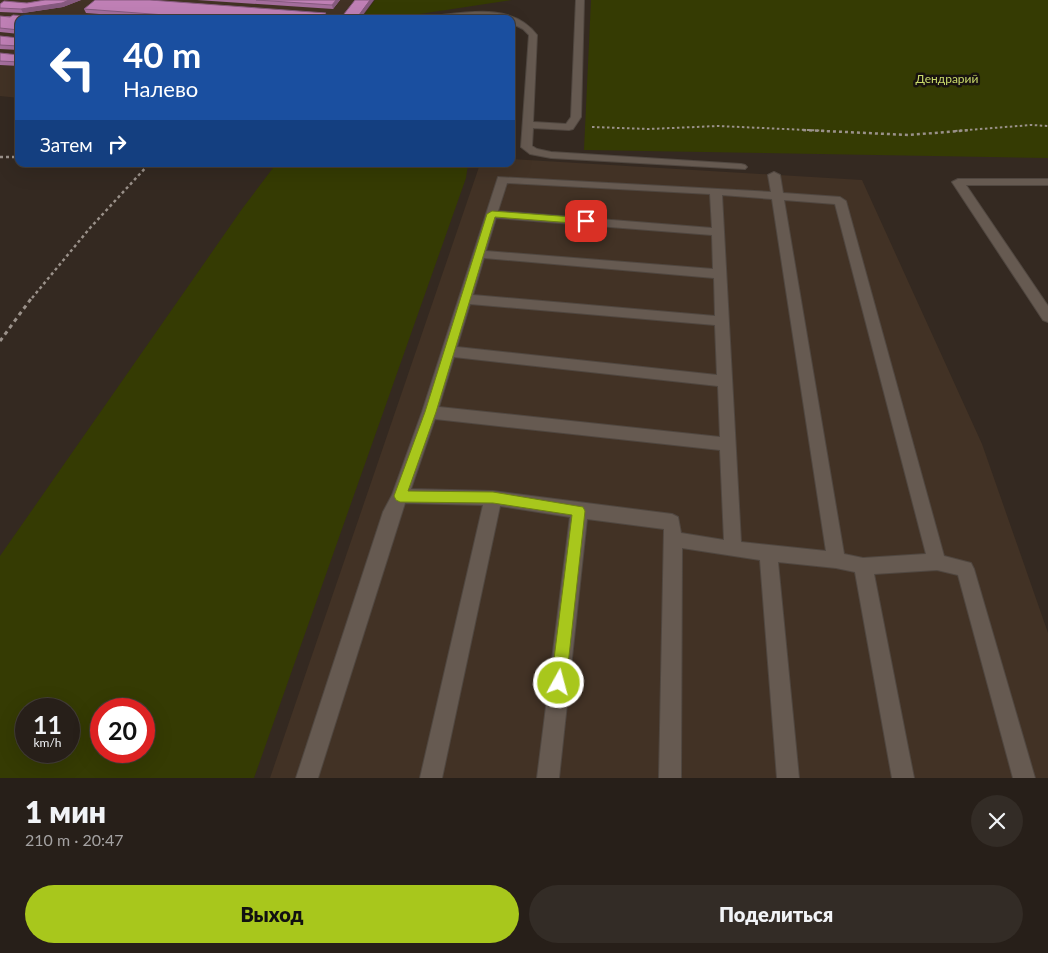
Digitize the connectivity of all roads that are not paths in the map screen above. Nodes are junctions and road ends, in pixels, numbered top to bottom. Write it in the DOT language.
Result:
graph roads {
  1 [pos="580,0"];
  2 [pos="464,15"];
  3 [pos="490,15"];
  4 [pos="515,21"];
  5 [pos="528,125"];
  6 [pos="741,167"];
  7 [pos="774,175"];
  8 [pos="1048,182"];
  9 [pos="716,191"];
  10 [pos="776,196"];
  11 [pos="492,214"];
  12 [pos="718,232"];
  13 [pos="479,254"];
  14 [pos="720,274"];
  15 [pos="465,300"];
  16 [pos="1048,317"];
  17 [pos="722,321"];
  18 [pos="449,351"];
  19 [pos="725,381"];
  20 [pos="430,412"];
  21 [pos="728,444"];
  22 [pos="400,496"];
  23 [pos="493,498"];
  24 [pos="579,511"];
  25 [pos="673,538"];
  26 [pos="733,549"];
  27 [pos="768,553"];
  28 [pos="836,560"];
  29 [pos="937,562"];
  30 [pos="863,566"];
  31 [pos="307,778"];
  32 [pos="431,778"];
  33 [pos="548,778"];
  34 [pos="670,778"];
  35 [pos="788,778"];
  36 [pos="903,778"];
  37 [pos="1024,778"];
  1 -- 5 [label="street"];
  2 -- 3 [label="street"];
  4 -- 5 [label="street"];
  5 -- 6 [label="street"];
  7 -- 10 [label="street"];
  8 -- 16 [label="street"];
  9 -- 10 [label="street"];
  9 -- 11 [label="street"];
  9 -- 12 [label="street"];
  10 -- 28 [label="street"];
  10 -- 29 [label="street"];
  11 -- 12 [label="street"];
  11 -- 13 [label="street"];
  12 -- 14 [label="street"];
  13 -- 14 [label="street"];
  13 -- 15 [label="street"];
  14 -- 17 [label="street"];
  15 -- 17 [label="street"];
  15 -- 18 [label="street"];
  17 -- 19 [label="street"];
  18 -- 19 [label="street"];
  18 -- 20 [label="street"];
  19 -- 21 [label="street"];
  20 -- 21 [label="street"];
  20 -- 22 [label="street"];
  21 -- 26 [label="street"];
  22 -- 23 [label="street"];
  22 -- 31 [label="street"];
  23 -- 24 [label="street"];
  23 -- 32 [label="street"];
  24 -- 25 [label="street"];
  24 -- 33 [label="street"];
  25 -- 26 [label="street"];
  25 -- 34 [label="street"];
  26 -- 27 [label="street"];
  27 -- 28 [label="street"];
  27 -- 35 [label="street"];
  28 -- 30 [label="street"];
  29 -- 30 [label="street"];
  29 -- 37 [label="street"];
  30 -- 36 [label="street"];
}
